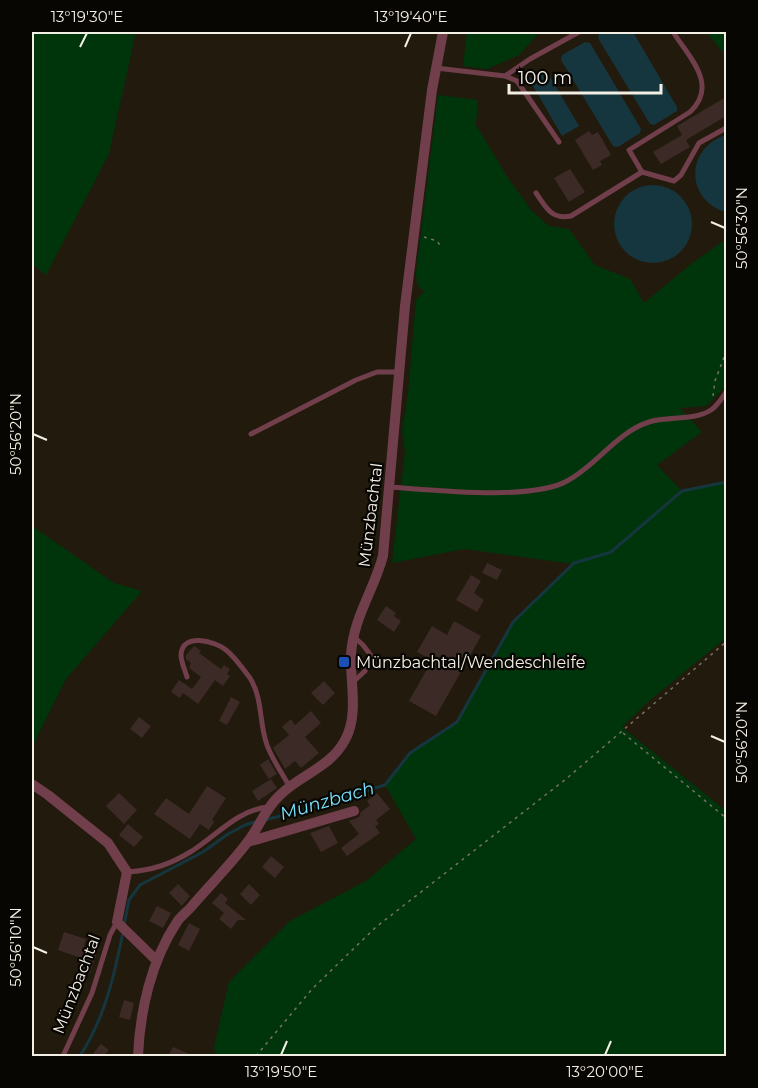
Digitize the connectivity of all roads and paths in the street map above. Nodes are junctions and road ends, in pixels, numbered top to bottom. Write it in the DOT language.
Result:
graph roads {
  1 [pos="443,32"];
  2 [pos="579,32"];
  3 [pos="673,32"];
  4 [pos="436,68"];
  5 [pos="505,76"];
  6 [pos="726,128"];
  7 [pos="559,142"];
  8 [pos="642,172"];
  9 [pos="536,193"];
  10 [pos="414,235"];
  11 [pos="442,248"];
  12 [pos="726,352"];
  13 [pos="399,372"];
  14 [pos="726,393"];
  15 [pos="712,409"];
  16 [pos="251,434"];
  17 [pos="390,487"];
  18 [pos="353,636"];
  19 [pos="726,642"];
  20 [pos="187,677"];
  21 [pos="352,683"];
  22 [pos="622,732"];
  23 [pos="32,784"];
  24 [pos="289,786"];
  25 [pos="266,810"];
  26 [pos="354,811"];
  27 [pos="726,818"];
  28 [pos="248,842"];
  29 [pos="127,872"];
  30 [pos="119,924"];
  31 [pos="156,960"];
  32 [pos="63,1056"];
  33 [pos="138,1056"];
  34 [pos="256,1056"];
  1 -- 4 [label="street, Münzbachtal"];
  2 -- 5 [label="lane"];
  3 -- 8 [label="lane"];
  4 -- 5 [label="lane"];
  4 -- 10 [label="street, Münzbachtal"];
  5 -- 7 [label="lane"];
  6 -- 8 [label="lane"];
  8 -- 9 [label="lane"];
  10 -- 11 [label="path"];
  10 -- 13 [label="street, Münzbachtal"];
  12 -- 15 [label="path"];
  13 -- 16 [label="lane"];
  13 -- 17 [label="street, Münzbachtal"];
  14 -- 15 [label="lane"];
  15 -- 17 [label="lane"];
  17 -- 18 [label="street, Münzbachtal"];
  18 -- 21 [label="street, Münzbachtal"];
  18 -- 21 [label="lane"];
  19 -- 22 [label="path"];
  20 -- 24 [label="lane"];
  21 -- 24 [label="street, Münzbachtal"];
  22 -- 27 [label="path"];
  22 -- 34 [label="path"];
  23 -- 29 [label="street"];
  24 -- 25 [label="street, Münzbachtal"];
  25 -- 28 [label="street, Münzbachtal"];
  25 -- 29 [label="lane"];
  26 -- 28 [label="street"];
  28 -- 31 [label="street, Münzbachtal"];
  29 -- 30 [label="street, Münzbachtal"];
  30 -- 31 [label="street, Münzbachtal"];
  30 -- 32 [label="lane, Münzbachtal"];
  31 -- 33 [label="street, Münzbachtal"];
}
